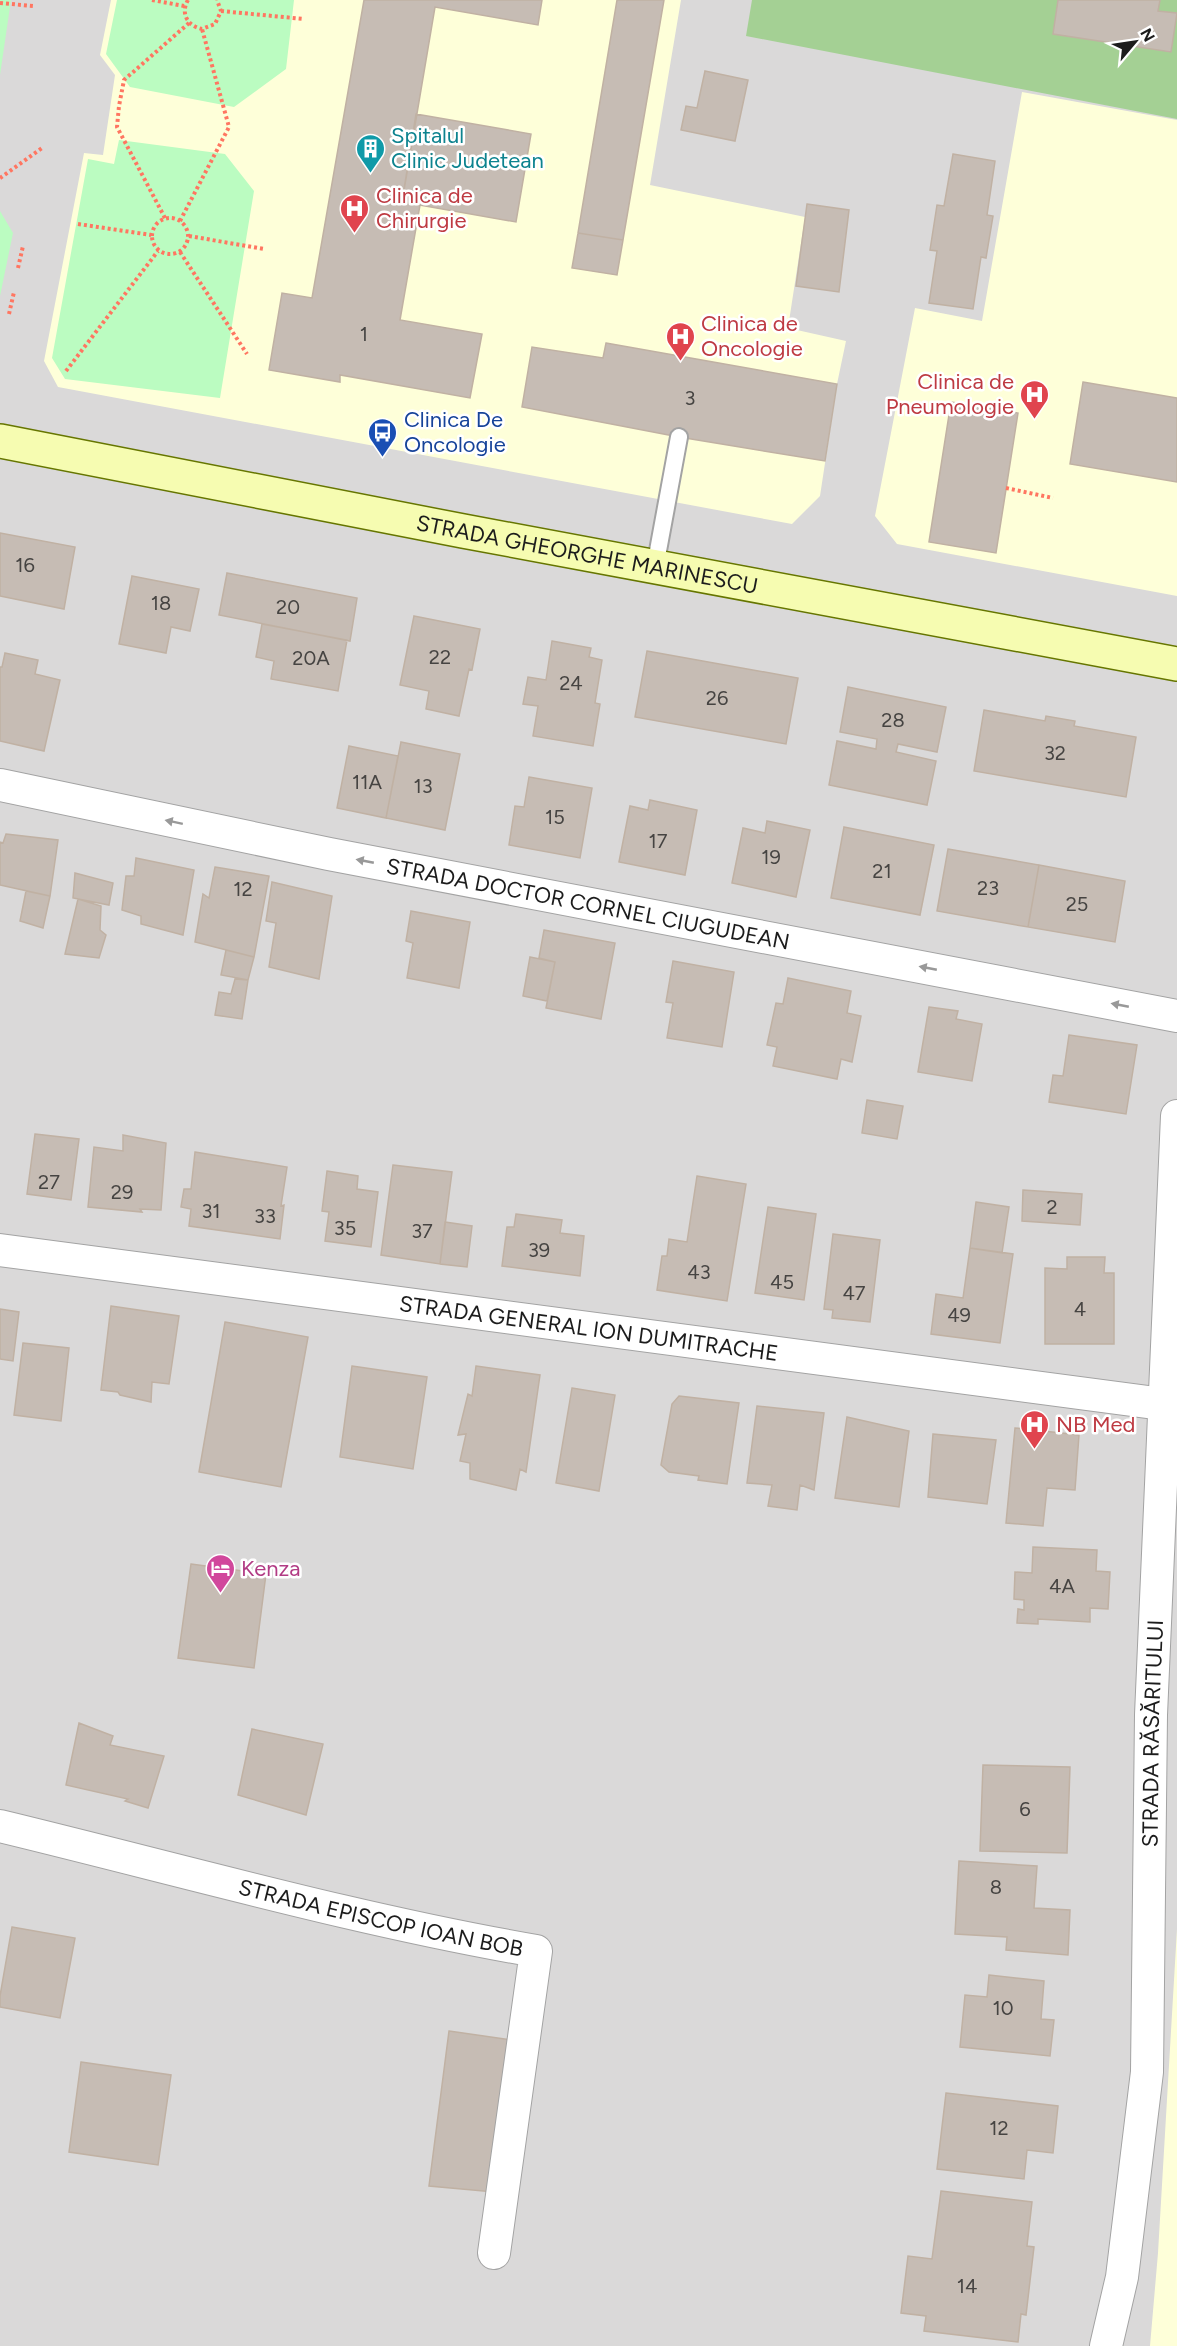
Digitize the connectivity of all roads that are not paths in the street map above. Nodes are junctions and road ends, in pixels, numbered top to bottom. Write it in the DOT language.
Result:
graph roads {
  1 [pos="679,437"];
  2 [pos="0,441"];
  3 [pos="655,567"];
  4 [pos="1177,664"];
  5 [pos="0,784"];
  6 [pos="1177,1016"];
  7 [pos="1177,1116"];
  8 [pos="0,1250"];
  9 [pos="1171,1405"];
  10 [pos="0,1826"];
  11 [pos="495,2253"];
  12 [pos="1106,2346"];
  1 -- 3 [label="lane"];
  2 -- 3 [label="main road, STRADA GHEORGHE MARINESCU"];
  3 -- 4 [label="main road, STRADA GHEORGHE MARINESCU"];
  6 -- 5 [label="street, STRADA DOCTOR CORNEL CIUGUDEAN, one-way"];
  7 -- 9 [label="street, STRADA RĂSĂRITULUI"];
  8 -- 9 [label="street, STRADA GENERAL ION DUMITRACHE"];
  9 -- 12 [label="street, STRADA RĂSĂRITULUI"];
  10 -- 11 [label="street, STRADA EPISCOP IOAN BOB"];
}
